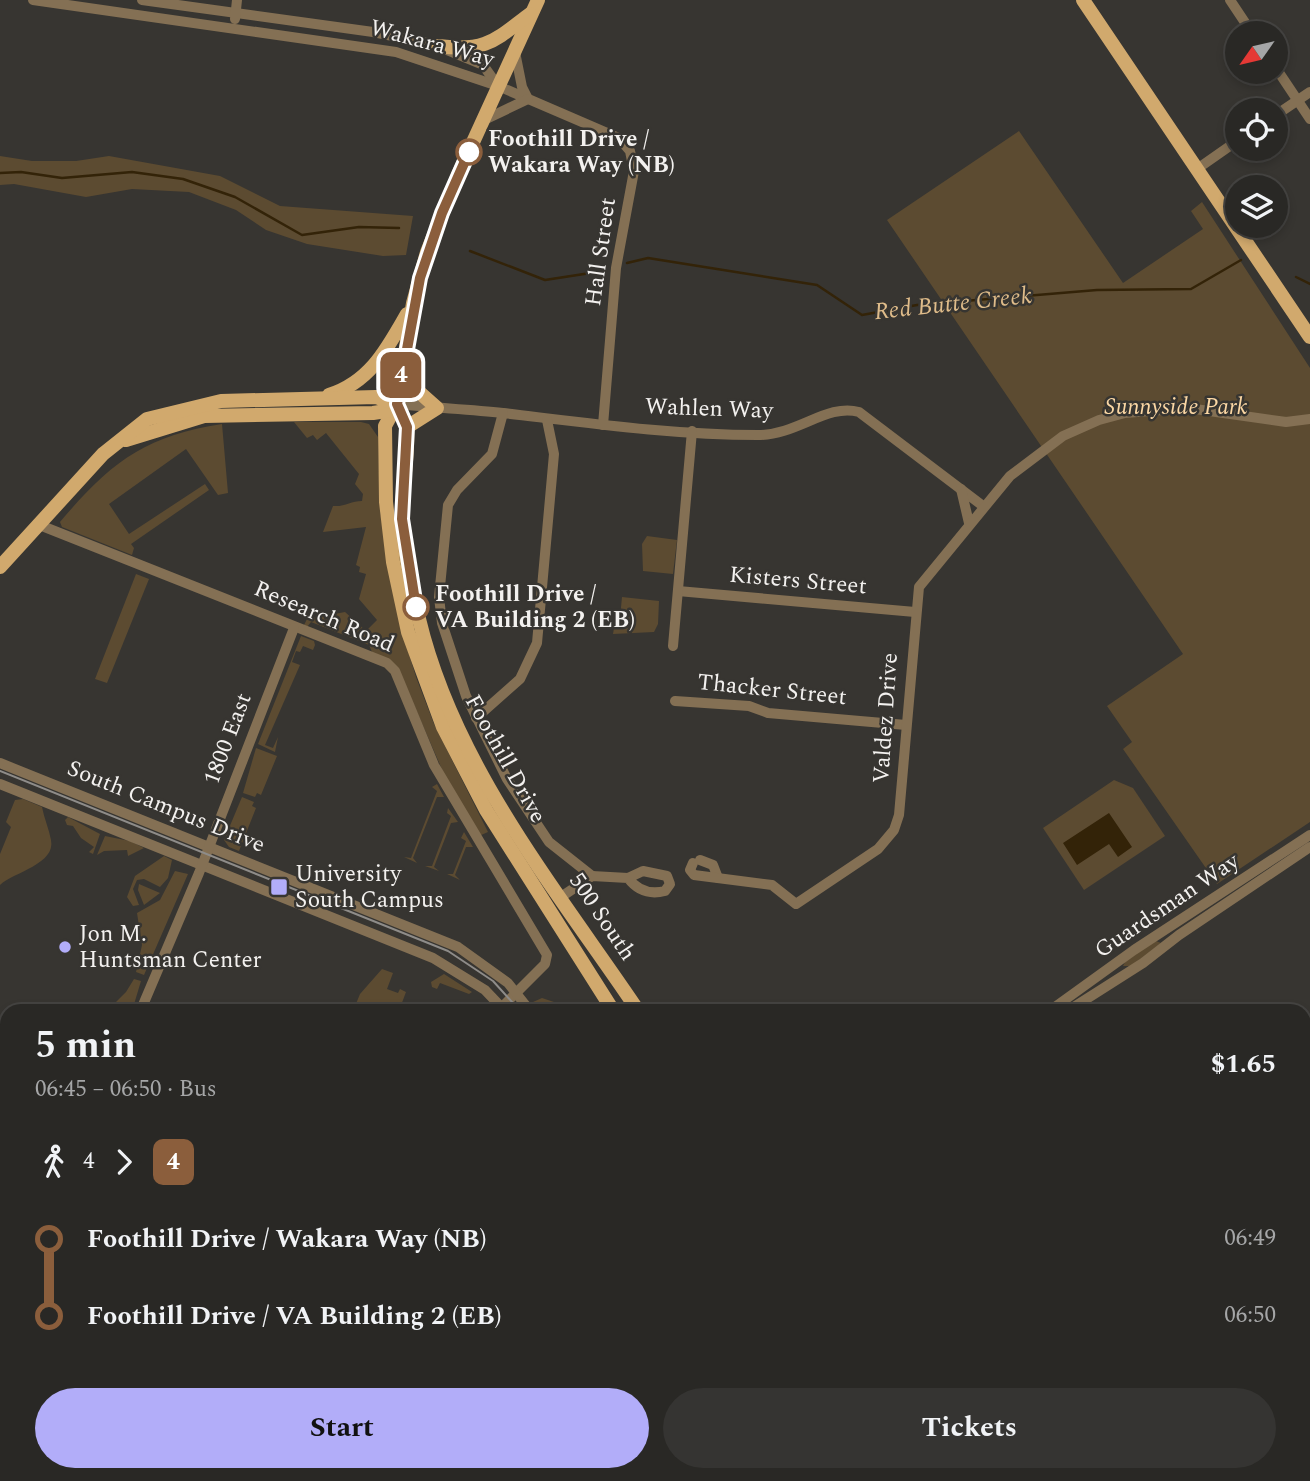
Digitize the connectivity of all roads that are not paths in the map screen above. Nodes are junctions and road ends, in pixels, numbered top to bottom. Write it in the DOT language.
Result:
graph roads {
  1 [pos="33,0"];
  2 [pos="142,0"];
  3 [pos="237,0"];
  4 [pos="1084,0"];
  5 [pos="1230,0"];
  6 [pos="535,7"];
  7 [pos="236,13"];
  8 [pos="1244,21"];
  9 [pos="234,29"];
  10 [pos="438,46"];
  11 [pos="514,50"];
  12 [pos="1287,84"];
  13 [pos="498,86"];
  14 [pos="1310,92"];
  15 [pos="528,99"];
  16 [pos="1298,100"];
  17 [pos="1288,107"];
  18 [pos="1310,119"];
  19 [pos="482,121"];
  20 [pos="1225,149"];
  21 [pos="1197,169"];
  22 [pos="413,303"];
  23 [pos="1310,337"];
  24 [pos="403,362"];
  25 [pos="292,400"];
  26 [pos="397,404"];
  27 [pos="437,408"];
  28 [pos="503,413"];
  29 [pos="1310,419"];
  30 [pos="547,420"];
  31 [pos="603,425"];
  32 [pos="407,427"];
  33 [pos="692,430"];
  34 [pos="122,441"];
  35 [pos="961,489"];
  36 [pos="983,506"];
  37 [pos="969,523"];
  38 [pos="37,524"];
  39 [pos="0,568"];
  40 [pos="678,591"];
  41 [pos="915,612"];
  42 [pos="294,628"];
  43 [pos="673,646"];
  44 [pos="675,701"];
  45 [pos="476,718"];
  46 [pos="906,725"];
  47 [pos="0,763"];
  48 [pos="0,784"];
  49 [pos="1310,835"];
  50 [pos="209,847"];
  51 [pos="1310,847"];
  52 [pos="510,848"];
  53 [pos="528,848"];
  54 [pos="202,866"];
  55 [pos="592,876"];
  56 [pos="628,877"];
  57 [pos="718,878"];
  58 [pos="561,897"];
  59 [pos="542,899"];
  60 [pos="513,995"];
  61 [pos="143,1004"];
  62 [pos="496,1004"];
  63 [pos="506,1004"];
  64 [pos="523,1004"];
  65 [pos="609,1004"];
  66 [pos="634,1004"];
  67 [pos="1059,1004"];
  68 [pos="1079,1004"];
  1 -- 9 [label="street, Wakara Way"];
  2 -- 7 [label="street, Wakara Way"];
  3 -- 7 [label="street"];
  4 -- 21 [label="main road"];
  5 -- 8 [label="street"];
  6 -- 10 [label="main road"];
  6 -- 11 [label="main road, Foothill Drive"];
  7 -- 9 [label="street"];
  7 -- 10 [label="street, Wakara Way"];
  9 -- 13 [label="street, Wakara Way"];
  10 -- 13 [label="street, Wakara Way"];
  11 -- 13 [label="main road, Foothill Drive"];
  11 -- 15 [label="street"];
  12 -- 16 [label="street"];
  13 -- 15 [label="street, Hall Street"];
  13 -- 19 [label="main road, Foothill Drive"];
  14 -- 16 [label="street"];
  15 -- 19 [label="street"];
  15 -- 31 [label="street, Hall Street"];
  16 -- 17 [label="street"];
  16 -- 18 [label="street"];
  19 -- 22 [label="main road, Foothill Drive"];
  20 -- 21 [label="street"];
  21 -- 23 [label="main road"];
  22 -- 24 [label="main road, Foothill Drive"];
  22 -- 25 [label="main road"];
  24 -- 26 [label="main road, Foothill Drive"];
  24 -- 27 [label="main road"];
  25 -- 26 [label="main road"];
  25 -- 34 [label="main road"];
  26 -- 27 [label="street, Wahlen Way"];
  26 -- 32 [label="main road, Foothill Drive"];
  26 -- 34 [label="main road"];
  26 -- 52 [label="main road, Foothill Drive"];
  27 -- 28 [label="street, Wahlen Way"];
  27 -- 32 [label="main road"];
  28 -- 30 [label="street, Wahlen Way"];
  28 -- 45 [label="street"];
  29 -- 36 [label="street, Valdez Drive"];
  30 -- 31 [label="street, Wahlen Way"];
  30 -- 45 [label="street"];
  31 -- 33 [label="street, Wahlen Way"];
  32 -- 53 [label="main road, Foothill Drive"];
  33 -- 35 [label="street, Wahlen Way"];
  33 -- 40 [label="street"];
  34 -- 38 [label="main road"];
  35 -- 36 [label="street, Wahlen Way"];
  35 -- 37 [label="street"];
  36 -- 37 [label="street, Valdez Drive"];
  37 -- 41 [label="street, Valdez Drive"];
  38 -- 39 [label="main road"];
  38 -- 42 [label="street, Research Road"];
  40 -- 41 [label="street, Kisters Street"];
  40 -- 43 [label="street"];
  41 -- 46 [label="street, Valdez Drive"];
  42 -- 50 [label="street, 1800 East"];
  42 -- 60 [label="street, Research Road"];
  44 -- 46 [label="street, Thacker Street"];
  45 -- 55 [label="street"];
  46 -- 57 [label="street, Valdez Drive"];
  47 -- 50 [label="street, South Campus Drive"];
  48 -- 54 [label="street, South Campus Drive"];
  49 -- 67 [label="street, Guardsman Way"];
  50 -- 54 [label="street, 1800 East"];
  50 -- 60 [label="street, South Campus Drive"];
  51 -- 68 [label="street, Guardsman Way"];
  52 -- 59 [label="main road, 500 South"];
  53 -- 58 [label="main road, 500 South"];
  54 -- 61 [label="street, 1800 East"];
  54 -- 62 [label="street, South Campus Drive"];
  55 -- 56 [label="street"];
  55 -- 58 [label="street"];
  57 -- 57 [label="street, Valdez Drive"];
  58 -- 59 [label="main road"];
  58 -- 66 [label="main road, 500 South"];
  59 -- 65 [label="main road, 500 South"];
  60 -- 63 [label="street"];
  60 -- 64 [label="street, South Campus Drive"];
}
